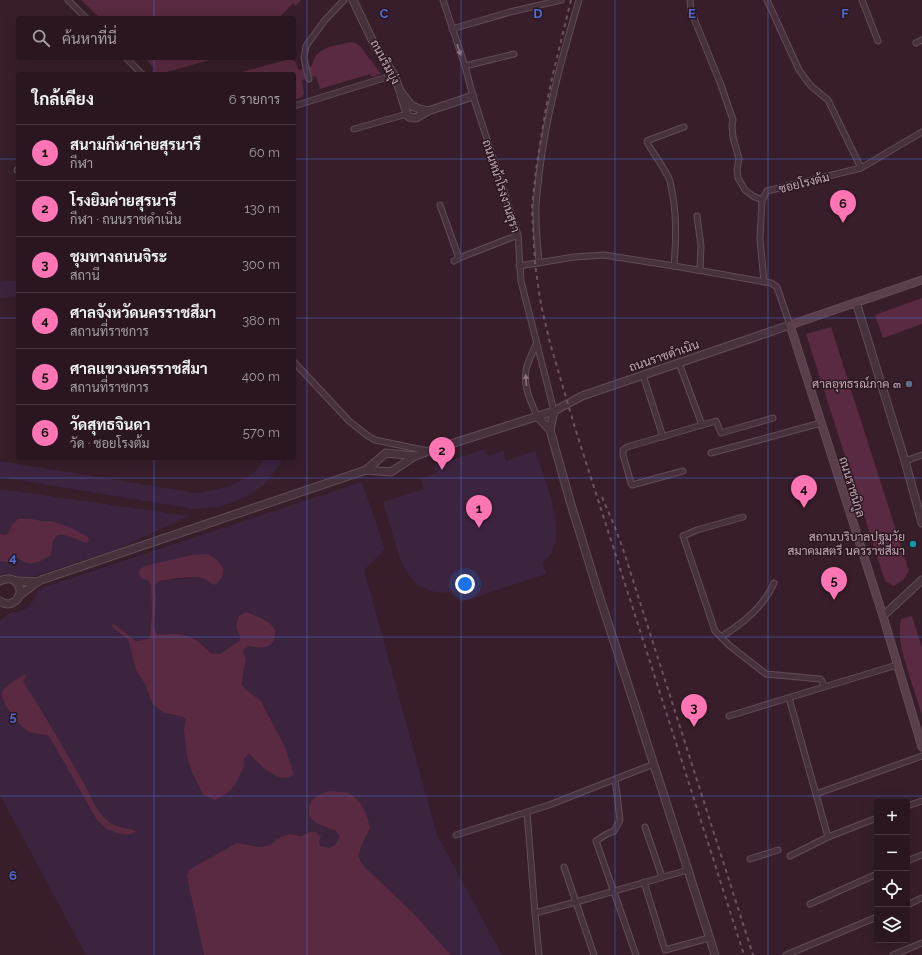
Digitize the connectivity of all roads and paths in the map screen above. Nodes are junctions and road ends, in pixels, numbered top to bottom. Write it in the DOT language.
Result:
graph roads {
  1 [pos="68,0"];
  2 [pos="344,0"];
  3 [pos="353,0"];
  4 [pos="443,0"];
  5 [pos="560,0"];
  6 [pos="580,0"];
  7 [pos="690,0"];
  8 [pos="767,0"];
  9 [pos="862,0"];
  10 [pos="84,16"];
  11 [pos="452,29"];
  12 [pos="922,40"];
  13 [pos="878,41"];
  14 [pos="916,43"];
  15 [pos="514,54"];
  16 [pos="128,60"];
  17 [pos="465,66"];
  18 [pos="140,72"];
  19 [pos="394,76"];
  20 [pos="309,79"];
  21 [pos="400,91"];
  22 [pos="472,96"];
  23 [pos="296,105"];
  24 [pos="428,111"];
  25 [pos="407,114"];
  26 [pos="684,127"];
  27 [pos="354,129"];
  28 [pos="922,132"];
  29 [pos="861,168"];
  30 [pos="762,200"];
  31 [pos="440,205"];
  32 [pos="697,216"];
  33 [pos="518,236"];
  34 [pos="539,263"];
  35 [pos="519,266"];
  36 [pos="674,266"];
  37 [pos="700,270"];
  38 [pos="922,280"];
  39 [pos="764,282"];
  40 [pos="856,302"];
  41 [pos="790,325"];
  42 [pos="536,344"];
  43 [pos="680,363"];
  44 [pos="296,364"];
  45 [pos="643,375"];
  46 [pos="554,411"];
  47 [pos="537,416"];
  48 [pos="772,418"];
  49 [pos="821,423"];
  50 [pos="702,425"];
  51 [pos="550,430"];
  52 [pos="663,437"];
  53 [pos="429,451"];
  54 [pos="711,453"];
  55 [pos="922,455"];
  56 [pos="415,456"];
  57 [pos="905,461"];
  58 [pos="366,470"];
  59 [pos="683,471"];
  60 [pos="743,517"];
  61 [pos="922,523"];
  62 [pos="922,580"];
  63 [pos="0,581"];
  64 [pos="16,581"];
  65 [pos="37,582"];
  66 [pos="774,583"];
  67 [pos="19,596"];
  68 [pos="0,601"];
  69 [pos="883,616"];
  70 [pos="721,637"];
  71 [pos="897,665"];
  72 [pos="824,687"];
  73 [pos="789,698"];
  74 [pos="729,716"];
  75 [pos="922,747"];
  76 [pos="922,756"];
  77 [pos="654,764"];
  78 [pos="614,780"];
  79 [pos="816,794"];
  80 [pos="922,801"];
  81 [pos="910,805"];
  82 [pos="527,812"];
  83 [pos="874,819"];
  84 [pos="645,827"];
  85 [pos="456,835"];
  86 [pos="828,836"];
  87 [pos="778,850"];
  88 [pos="922,855"];
  89 [pos="790,856"];
  90 [pos="750,859"];
  91 [pos="910,860"];
  92 [pos="564,867"];
  93 [pos="688,870"];
  94 [pos="874,875"];
  95 [pos="662,877"];
  96 [pos="644,882"];
  97 [pos="614,891"];
  98 [pos="922,898"];
  99 [pos="576,902"];
  100 [pos="810,904"];
  101 [pos="910,904"];
  102 [pos="534,913"];
  103 [pos="874,918"];
  104 [pos="709,938"];
  105 [pos="922,943"];
  106 [pos="539,955"];
  107 [pos="594,955"];
  108 [pos="636,955"];
  109 [pos="714,955"];
  110 [pos="786,955"];
  111 [pos="893,955"];
  1 -- 10 [label="street"];
  2 -- 20 [label="street"];
  3 -- 19 [label="street, ถนนริมบุ่ง"];
  4 -- 11 [label="street, ถนนหน้าโรงงานสุรา"];
  5 -- 11 [label="street"];
  6 -- 34 [label="street"];
  7 -- 30 [label="street"];
  8 -- 29 [label="street"];
  9 -- 13 [label="street"];
  11 -- 17 [label="street, ถนนหน้าโรงงานสุรา, one-way"];
  12 -- 14 [label="street"];
  15 -- 17 [label="street"];
  16 -- 18 [label="street"];
  17 -- 22 [label="street, ถนนหน้าโรงงานสุรา"];
  19 -- 21 [label="street, ถนนริมบุ่ง"];
  19 -- 23 [label="street"];
  21 -- 24 [label="street, ถนนริมบุ่ง"];
  21 -- 25 [label="street"];
  22 -- 24 [label="street"];
  22 -- 33 [label="street, ถนนหน้าโรงงานสุรา"];
  24 -- 25 [label="street"];
  25 -- 27 [label="street"];
  26 -- 36 [label="street"];
  28 -- 29 [label="street, ซอยโรงต้ม"];
  29 -- 30 [label="street, ซอยโรงต้ม"];
  30 -- 39 [label="street"];
  31 -- 33 [label="street"];
  32 -- 37 [label="street"];
  33 -- 35 [label="street, ถนนหน้าโรงงานสุรา"];
  34 -- 35 [label="street"];
  34 -- 36 [label="street"];
  35 -- 42 [label="street, ถนนหน้าโรงงานสุรา"];
  36 -- 37 [label="street"];
  37 -- 39 [label="street"];
  38 -- 40 [label="main road, ถนนราชดำเนิน"];
  39 -- 41 [label="street"];
  40 -- 41 [label="main road, ถนนราชดำเนิน"];
  40 -- 57 [label="street"];
  41 -- 43 [label="street, ถนนราชดำเนิน"];
  41 -- 49 [label="main road, ถนนราชนิกูล"];
  42 -- 46 [label="street, ถนนหน้าโรงงานสุรา"];
  47 -- 42 [label="street, one-way"];
  43 -- 45 [label="street, ถนนราชดำเนิน"];
  43 -- 50 [label="street"];
  44 -- 53 [label="street"];
  45 -- 46 [label="street, ถนนราชดำเนิน"];
  45 -- 52 [label="street"];
  46 -- 47 [label="street, ถนนราชดำเนิน"];
  46 -- 51 [label="street"];
  47 -- 51 [label="street"];
  47 -- 53 [label="street, ถนนราชดำเนิน"];
  48 -- 50 [label="street"];
  49 -- 54 [label="street"];
  49 -- 69 [label="main road, ถนนราชนิกูล"];
  50 -- 52 [label="street"];
  51 -- 77 [label="street"];
  52 -- 59 [label="street"];
  53 -- 56 [label="street, ถนนราชดำเนิน"];
  55 -- 57 [label="street"];
  56 -- 58 [label="street"];
  56 -- 58 [label="street"];
  57 -- 61 [label="street"];
  58 -- 65 [label="street"];
  60 -- 70 [label="street"];
  62 -- 69 [label="street"];
  63 -- 64 [label="street"];
  64 -- 65 [label="street"];
  64 -- 67 [label="street"];
  65 -- 67 [label="street"];
  66 -- 70 [label="street"];
  67 -- 68 [label="street"];
  69 -- 71 [label="main road, ถนนราชนิกูล"];
  70 -- 72 [label="street"];
  71 -- 72 [label="street"];
  71 -- 75 [label="main road, ถนนราชนิกูล"];
  72 -- 73 [label="street"];
  73 -- 74 [label="street"];
  73 -- 79 [label="street"];
  76 -- 79 [label="street"];
  77 -- 78 [label="street"];
  77 -- 93 [label="street"];
  78 -- 82 [label="street"];
  78 -- 97 [label="street"];
  79 -- 86 [label="street"];
  80 -- 81 [label="street"];
  82 -- 85 [label="street"];
  82 -- 102 [label="street"];
  83 -- 86 [label="street"];
  84 -- 95 [label="street"];
  86 -- 89 [label="street"];
  87 -- 90 [label="street"];
  88 -- 91 [label="street"];
  92 -- 99 [label="street"];
  93 -- 95 [label="street"];
  93 -- 104 [label="street"];
  94 -- 100 [label="street"];
  95 -- 96 [label="street"];
  96 -- 97 [label="street"];
  96 -- 104 [label="street"];
  97 -- 99 [label="street"];
  97 -- 108 [label="street"];
  98 -- 101 [label="street"];
  99 -- 102 [label="street"];
  99 -- 107 [label="street"];
  102 -- 106 [label="street"];
  103 -- 110 [label="street"];
  104 -- 109 [label="street"];
  105 -- 111 [label="street"];
}
